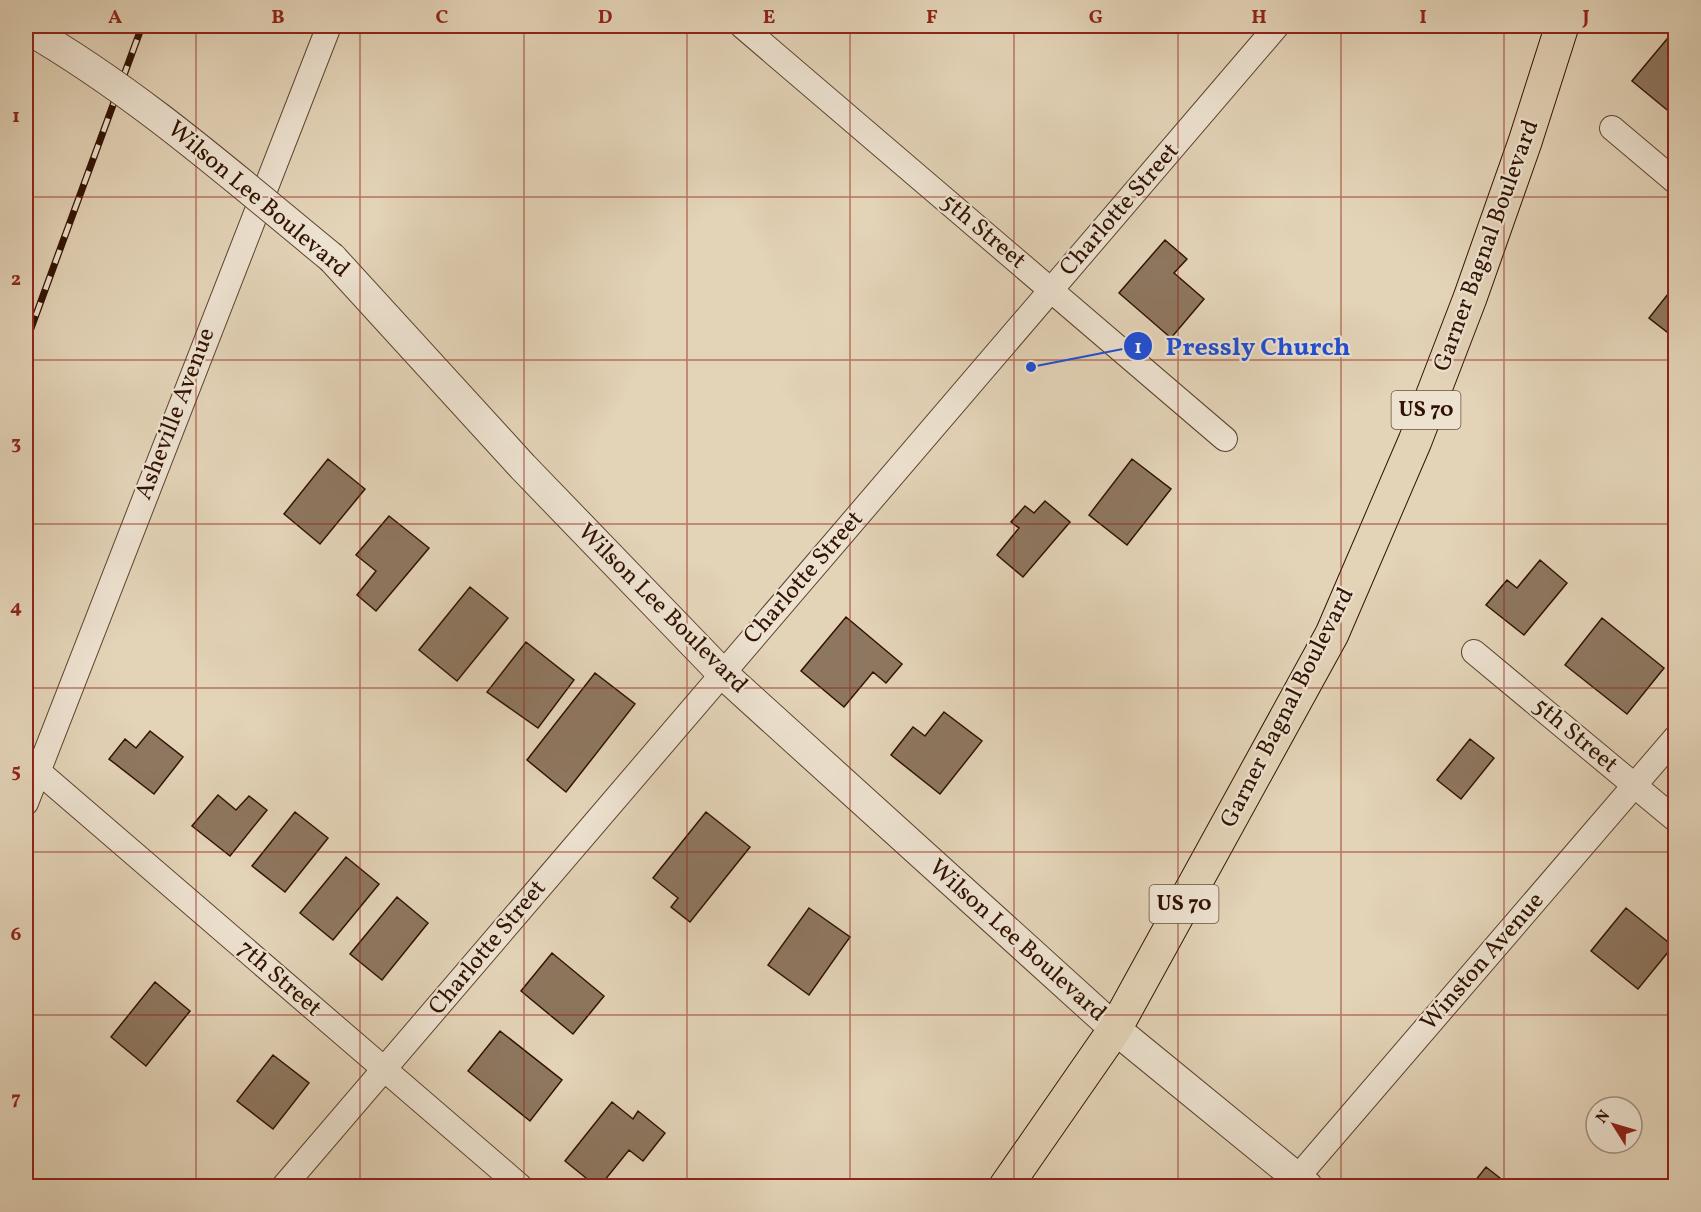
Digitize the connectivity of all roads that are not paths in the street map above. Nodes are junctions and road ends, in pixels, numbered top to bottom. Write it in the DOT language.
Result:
graph roads {
  1 [pos="329,26"];
  2 [pos="742,26"];
  3 [pos="1277,26"];
  4 [pos="1562,26"];
  5 [pos="26,28"];
  6 [pos="1612,128"];
  7 [pos="1676,182"];
  8 [pos="1051,290"];
  9 [pos="1225,439"];
  10 [pos="1474,652"];
  11 [pos="723,673"];
  12 [pos="1676,737"];
  13 [pos="38,771"];
  14 [pos="1634,785"];
  15 [pos="26,803"];
  16 [pos="1676,820"];
  17 [pos="1115,1029"];
  18 [pos="384,1070"];
  19 [pos="1298,1184"];
  20 [pos="284,1186"];
  21 [pos="520,1186"];
  22 [pos="1005,1186"];
  1 -- 13 [label="street, Asheville Avenue"];
  2 -- 8 [label="street, 5th Street"];
  3 -- 8 [label="street, Charlotte Street"];
  4 -- 17 [label="highway, Garner Bagnal Boulevard / US 70"];
  5 -- 11 [label="street, Wilson Lee Boulevard, bridge"];
  6 -- 7 [label="street"];
  8 -- 9 [label="street, 5th Street"];
  8 -- 11 [label="street, Charlotte Street"];
  10 -- 14 [label="street, 5th Street"];
  11 -- 17 [label="street, Wilson Lee Boulevard"];
  11 -- 18 [label="street, Charlotte Street"];
  12 -- 14 [label="street, Winston Avenue"];
  13 -- 15 [label="street, Asheville Avenue"];
  13 -- 18 [label="street, 7th Street"];
  14 -- 16 [label="street, 5th Street"];
  14 -- 19 [label="street, Winston Avenue"];
  17 -- 19 [label="street, Wilson Lee Boulevard"];
  17 -- 22 [label="highway, Garner Bagnal Boulevard / US 70"];
  18 -- 20 [label="street, Charlotte Street"];
  18 -- 21 [label="street, 7th Street"];
}
